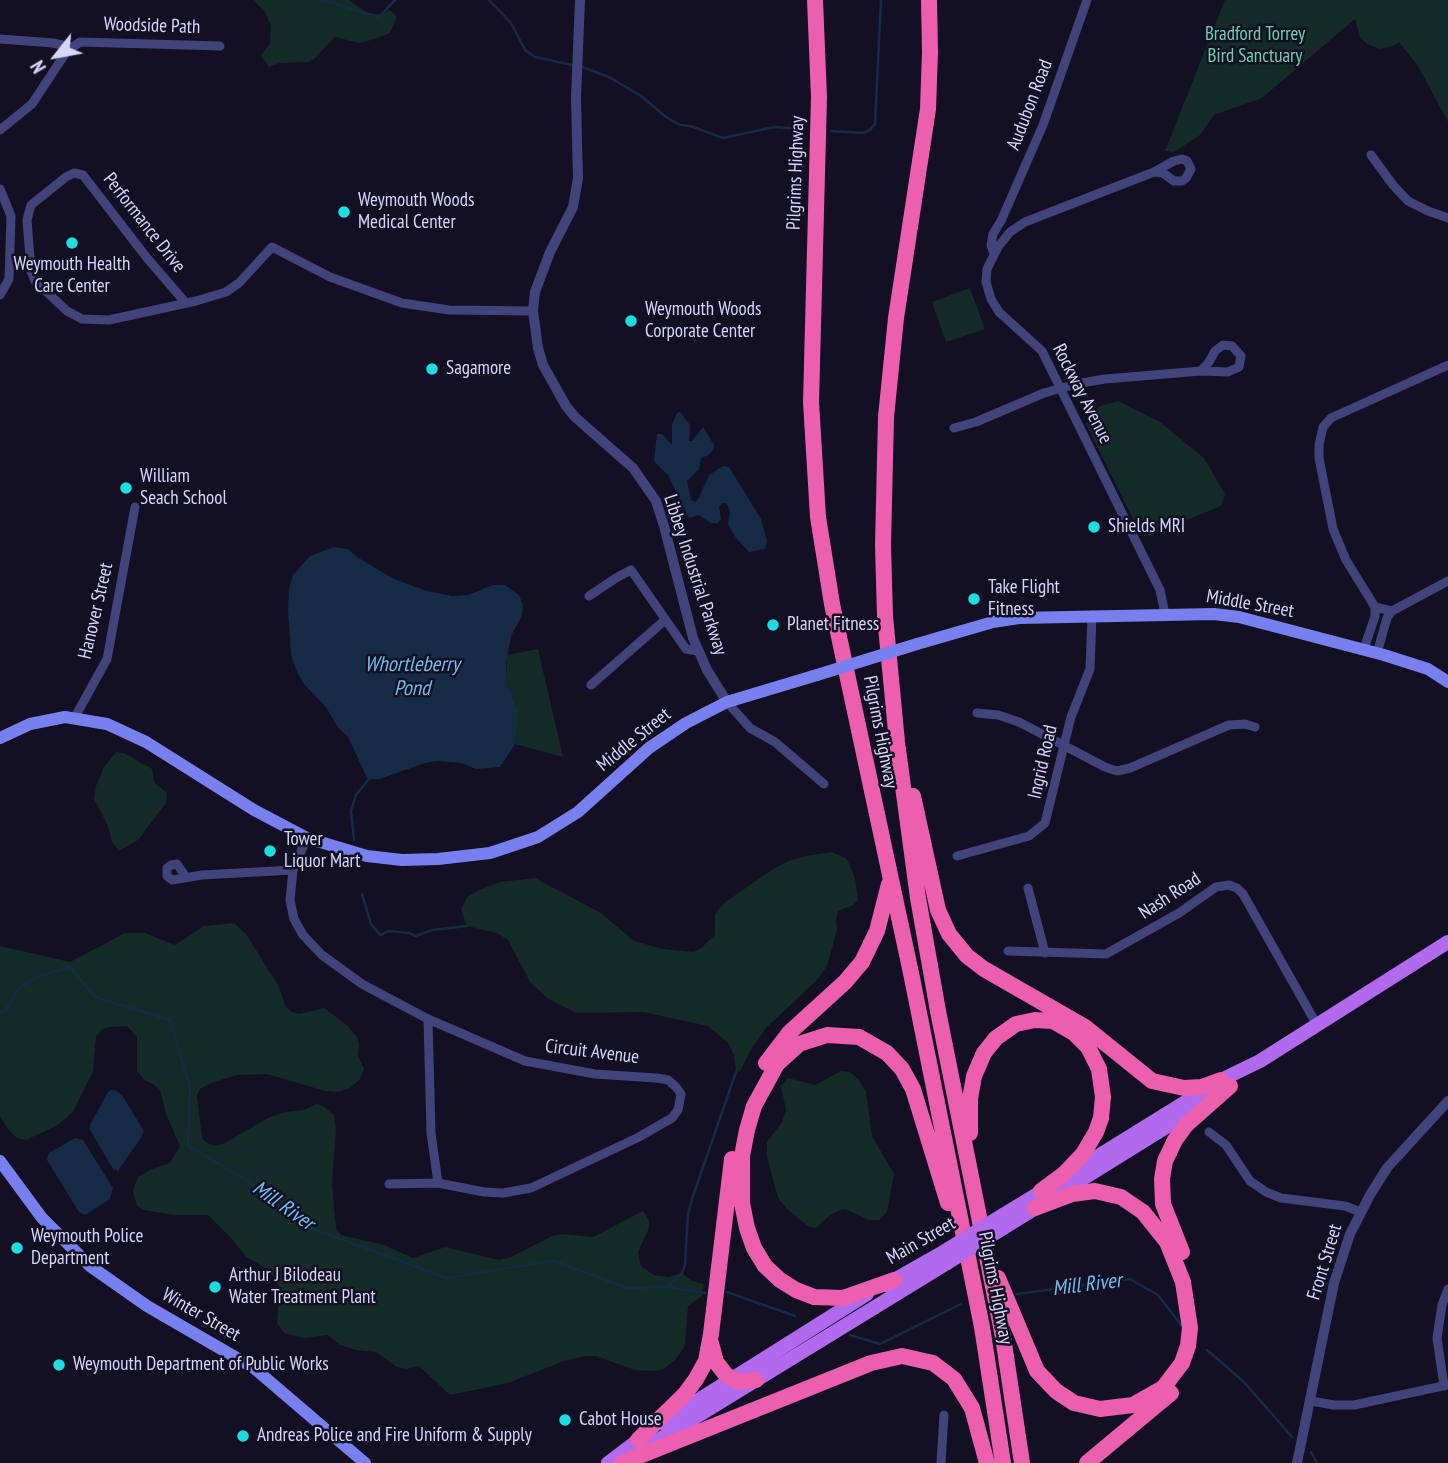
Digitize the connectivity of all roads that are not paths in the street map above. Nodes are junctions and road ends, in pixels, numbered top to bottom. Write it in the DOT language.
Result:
graph roads {
  1 [pos="580,0"];
  2 [pos="815,0"];
  3 [pos="929,0"];
  4 [pos="1087,0"];
  5 [pos="0,39"];
  6 [pos="220,46"];
  7 [pos="71,47"];
  8 [pos="0,130"];
  9 [pos="1371,155"];
  10 [pos="1154,172"];
  11 [pos="0,189"];
  12 [pos="1448,218"];
  13 [pos="1001,221"];
  14 [pos="1010,232"];
  15 [pos="994,254"];
  16 [pos="0,295"];
  17 [pos="185,302"];
  18 [pos="533,311"];
  19 [pos="1448,365"];
  20 [pos="1201,371"];
  21 [pos="1062,388"];
  22 [pos="954,428"];
  23 [pos="135,506"];
  24 [pos="1448,581"];
  25 [pos="589,596"];
  26 [pos="1375,607"];
  27 [pos="1392,611"];
  28 [pos="1165,614"];
  29 [pos="1092,615"];
  30 [pos="665,620"];
  31 [pos="698,651"];
  32 [pos="1371,651"];
  33 [pos="890,672"];
  34 [pos="1446,678"];
  35 [pos="591,685"];
  36 [pos="727,702"];
  37 [pos="978,713"];
  38 [pos="75,717"];
  39 [pos="1255,727"];
  40 [pos="0,738"];
  41 [pos="1065,746"];
  42 [pos="824,784"];
  43 [pos="307,838"];
  44 [pos="957,856"];
  45 [pos="293,870"];
  46 [pos="186,877"];
  47 [pos="890,879"];
  48 [pos="1028,888"];
  49 [pos="1448,942"];
  50 [pos="1008,951"];
  51 [pos="1045,953"];
  52 [pos="428,1019"];
  53 [pos="1317,1026"];
  54 [pos="1225,1083"];
  55 [pos="1448,1101"];
  56 [pos="1209,1132"];
  57 [pos="0,1161"];
  58 [pos="438,1183"];
  59 [pos="389,1184"];
  60 [pos="1041,1191"];
  61 [pos="975,1195"];
  62 [pos="1035,1208"];
  63 [pos="1361,1212"];
  64 [pos="1004,1221"];
  65 [pos="987,1252"];
  66 [pos="946,1257"];
  67 [pos="894,1280"];
  68 [pos="1448,1289"];
  69 [pos="982,1327"];
  70 [pos="711,1334"];
  71 [pos="730,1379"];
  72 [pos="756,1380"];
  73 [pos="1446,1385"];
  74 [pos="1311,1401"];
  75 [pos="944,1415"];
  76 [pos="638,1440"];
  77 [pos="365,1463"];
  78 [pos="608,1463"];
  79 [pos="620,1463"];
  80 [pos="941,1463"];
  81 [pos="987,1463"];
  82 [pos="1003,1463"];
  83 [pos="1022,1463"];
  84 [pos="1087,1463"];
  85 [pos="1297,1463"];
  1 -- 18 [label="street, Libbey Industrial Parkway"];
  2 -- 47 [label="highway, Pilgrims Highway"];
  3 -- 33 [label="highway, Pilgrims Highway"];
  4 -- 13 [label="street, Audubon Road"];
  5 -- 7 [label="street, Woodside Path"];
  6 -- 7 [label="street, Woodside Path"];
  7 -- 8 [label="street"];
  9 -- 12 [label="street"];
  10 -- 14 [label="street, Rockway Avenue"];
  11 -- 16 [label="street"];
  13 -- 14 [label="street"];
  13 -- 15 [label="street, Audubon Road"];
  14 -- 15 [label="street, Rockway Avenue"];
  15 -- 21 [label="street, Rockway Avenue"];
  17 -- 17 [label="street, Performance Drive"];
  17 -- 18 [label="street, Performance Drive"];
  18 -- 31 [label="street, Libbey Industrial Parkway"];
  19 -- 26 [label="street"];
  20 -- 21 [label="street"];
  21 -- 22 [label="street"];
  21 -- 28 [label="street, Rockway Avenue"];
  23 -- 38 [label="street, Hanover Street"];
  24 -- 27 [label="street"];
  25 -- 30 [label="street"];
  26 -- 27 [label="street"];
  26 -- 32 [label="street"];
  27 -- 32 [label="street"];
  28 -- 29 [label="main road, Middle Street"];
  28 -- 32 [label="main road, Middle Street"];
  29 -- 36 [label="main road, Middle Street, bridge"];
  29 -- 41 [label="street, Ingrid Road"];
  30 -- 31 [label="street"];
  30 -- 35 [label="street"];
  31 -- 36 [label="street, Libbey Industrial Parkway"];
  32 -- 34 [label="main road, Middle Street"];
  33 -- 54 [label="highway"];
  33 -- 61 [label="highway, Pilgrims Highway"];
  36 -- 42 [label="street"];
  36 -- 43 [label="main road, Middle Street"];
  37 -- 41 [label="street"];
  38 -- 40 [label="main road, Middle Street"];
  38 -- 43 [label="main road, Middle Street"];
  39 -- 41 [label="street"];
  41 -- 44 [label="street, Ingrid Road"];
  43 -- 45 [label="street, Circuit Avenue"];
  45 -- 46 [label="street"];
  45 -- 52 [label="street, Circuit Avenue"];
  47 -- 69 [label="highway, Pilgrims Highway"];
  47 -- 70 [label="highway"];
  48 -- 51 [label="street"];
  49 -- 53 [label="main road, Main Street"];
  50 -- 51 [label="street, Nash Road"];
  51 -- 53 [label="street, Nash Road"];
  52 -- 58 [label="street"];
  52 -- 58 [label="street, Circuit Avenue"];
  53 -- 54 [label="main road, Main Street"];
  54 -- 60 [label="main road, Main Street"];
  54 -- 62 [label="main road, Main Street"];
  54 -- 84 [label="highway"];
  55 -- 63 [label="street, Front Street"];
  56 -- 63 [label="street"];
  57 -- 77 [label="main road, Winter Street"];
  58 -- 59 [label="street, Circuit Avenue"];
  60 -- 61 [label="highway"];
  60 -- 64 [label="main road, Main Street"];
  61 -- 65 [label="highway, Pilgrims Highway"];
  62 -- 64 [label="main road, Main Street"];
  62 -- 65 [label="highway"];
  63 -- 74 [label="street, Front Street"];
  64 -- 66 [label="main road, Main Street, bridge"];
  65 -- 83 [label="highway, Pilgrims Highway"];
  66 -- 67 [label="main road, Main Street"];
  66 -- 72 [label="main road, Main Street"];
  67 -- 69 [label="highway"];
  67 -- 71 [label="main road, Main Street"];
  68 -- 73 [label="street"];
  69 -- 82 [label="highway, Pilgrims Highway"];
  70 -- 71 [label="highway"];
  70 -- 76 [label="highway"];
  71 -- 72 [label="highway"];
  71 -- 76 [label="main road, Main Street"];
  72 -- 79 [label="main road, Main Street"];
  73 -- 74 [label="street"];
  74 -- 85 [label="street, Front Street"];
  75 -- 80 [label="street"];
  76 -- 78 [label="main road, Main Street"];
  79 -- 81 [label="highway"];
}
